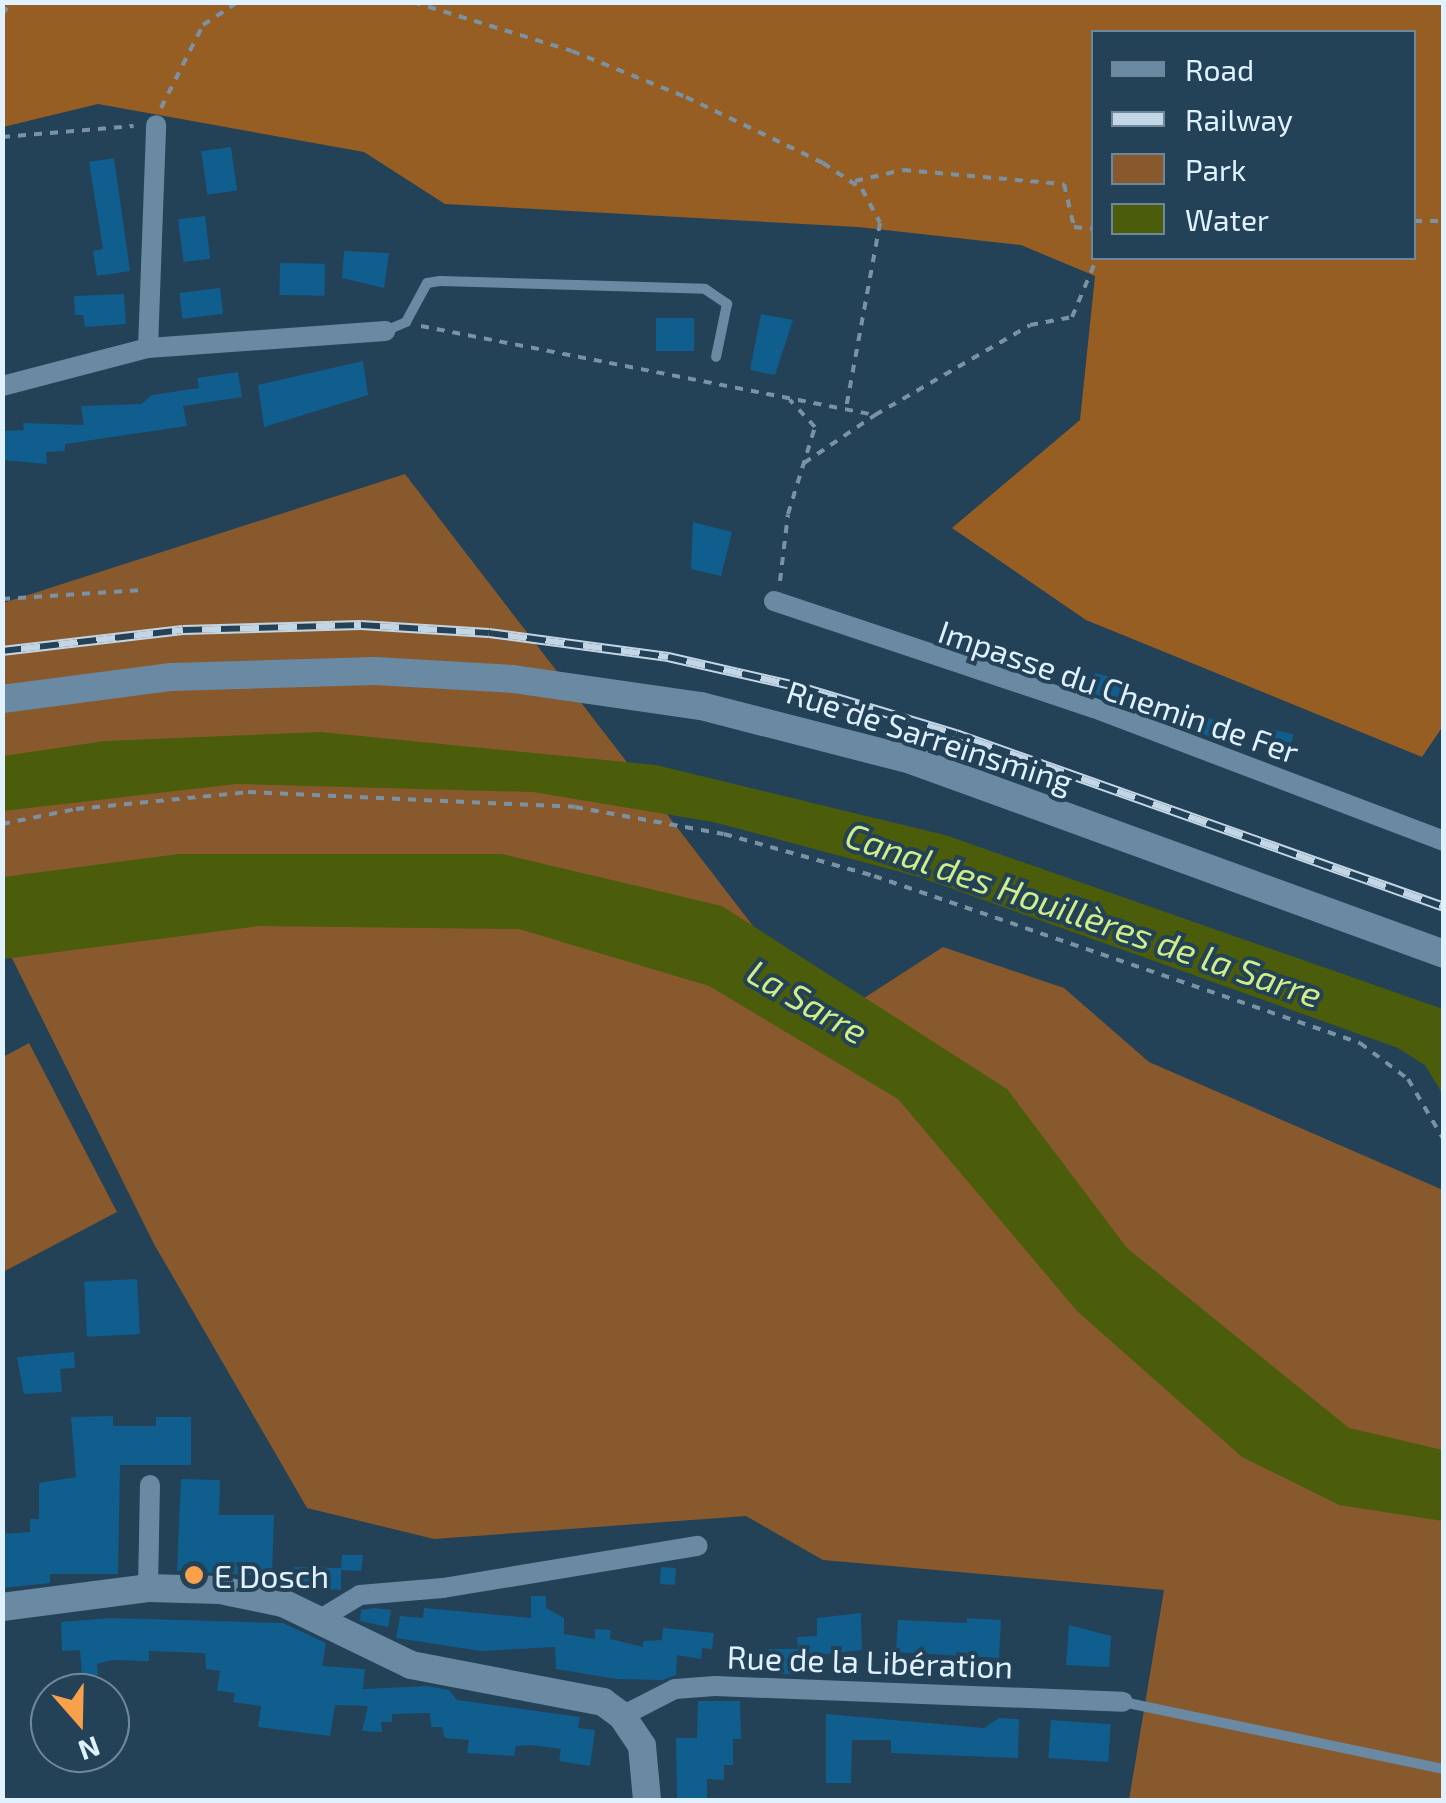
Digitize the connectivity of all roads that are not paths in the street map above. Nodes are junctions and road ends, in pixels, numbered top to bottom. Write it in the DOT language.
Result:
graph roads {
  1 [pos="156,125"];
  2 [pos="385,331"];
  3 [pos="148,348"];
  4 [pos="716,357"];
  5 [pos="2,386"];
  6 [pos="774,601"];
  7 [pos="2,700"];
  8 [pos="1444,841"];
  9 [pos="1444,954"];
  10 [pos="150,1486"];
  11 [pos="698,1546"];
  12 [pos="148,1588"];
  13 [pos="2,1607"];
  14 [pos="322,1618"];
  15 [pos="1123,1702"];
  16 [pos="622,1716"];
  17 [pos="1444,1769"];
  18 [pos="648,1791"];
  1 -- 3 [label="street"];
  2 -- 3 [label="street"];
  2 -- 4 [label="lane"];
  3 -- 5 [label="street"];
  6 -- 8 [label="street, Impasse du Chemin de Fer"];
  7 -- 9 [label="street, Rue de Sarreinsming"];
  10 -- 12 [label="street"];
  11 -- 14 [label="street"];
  12 -- 13 [label="street"];
  12 -- 14 [label="street"];
  14 -- 16 [label="street"];
  15 -- 16 [label="street, Rue de la Libération"];
  15 -- 17 [label="lane"];
  16 -- 18 [label="street"];
}
